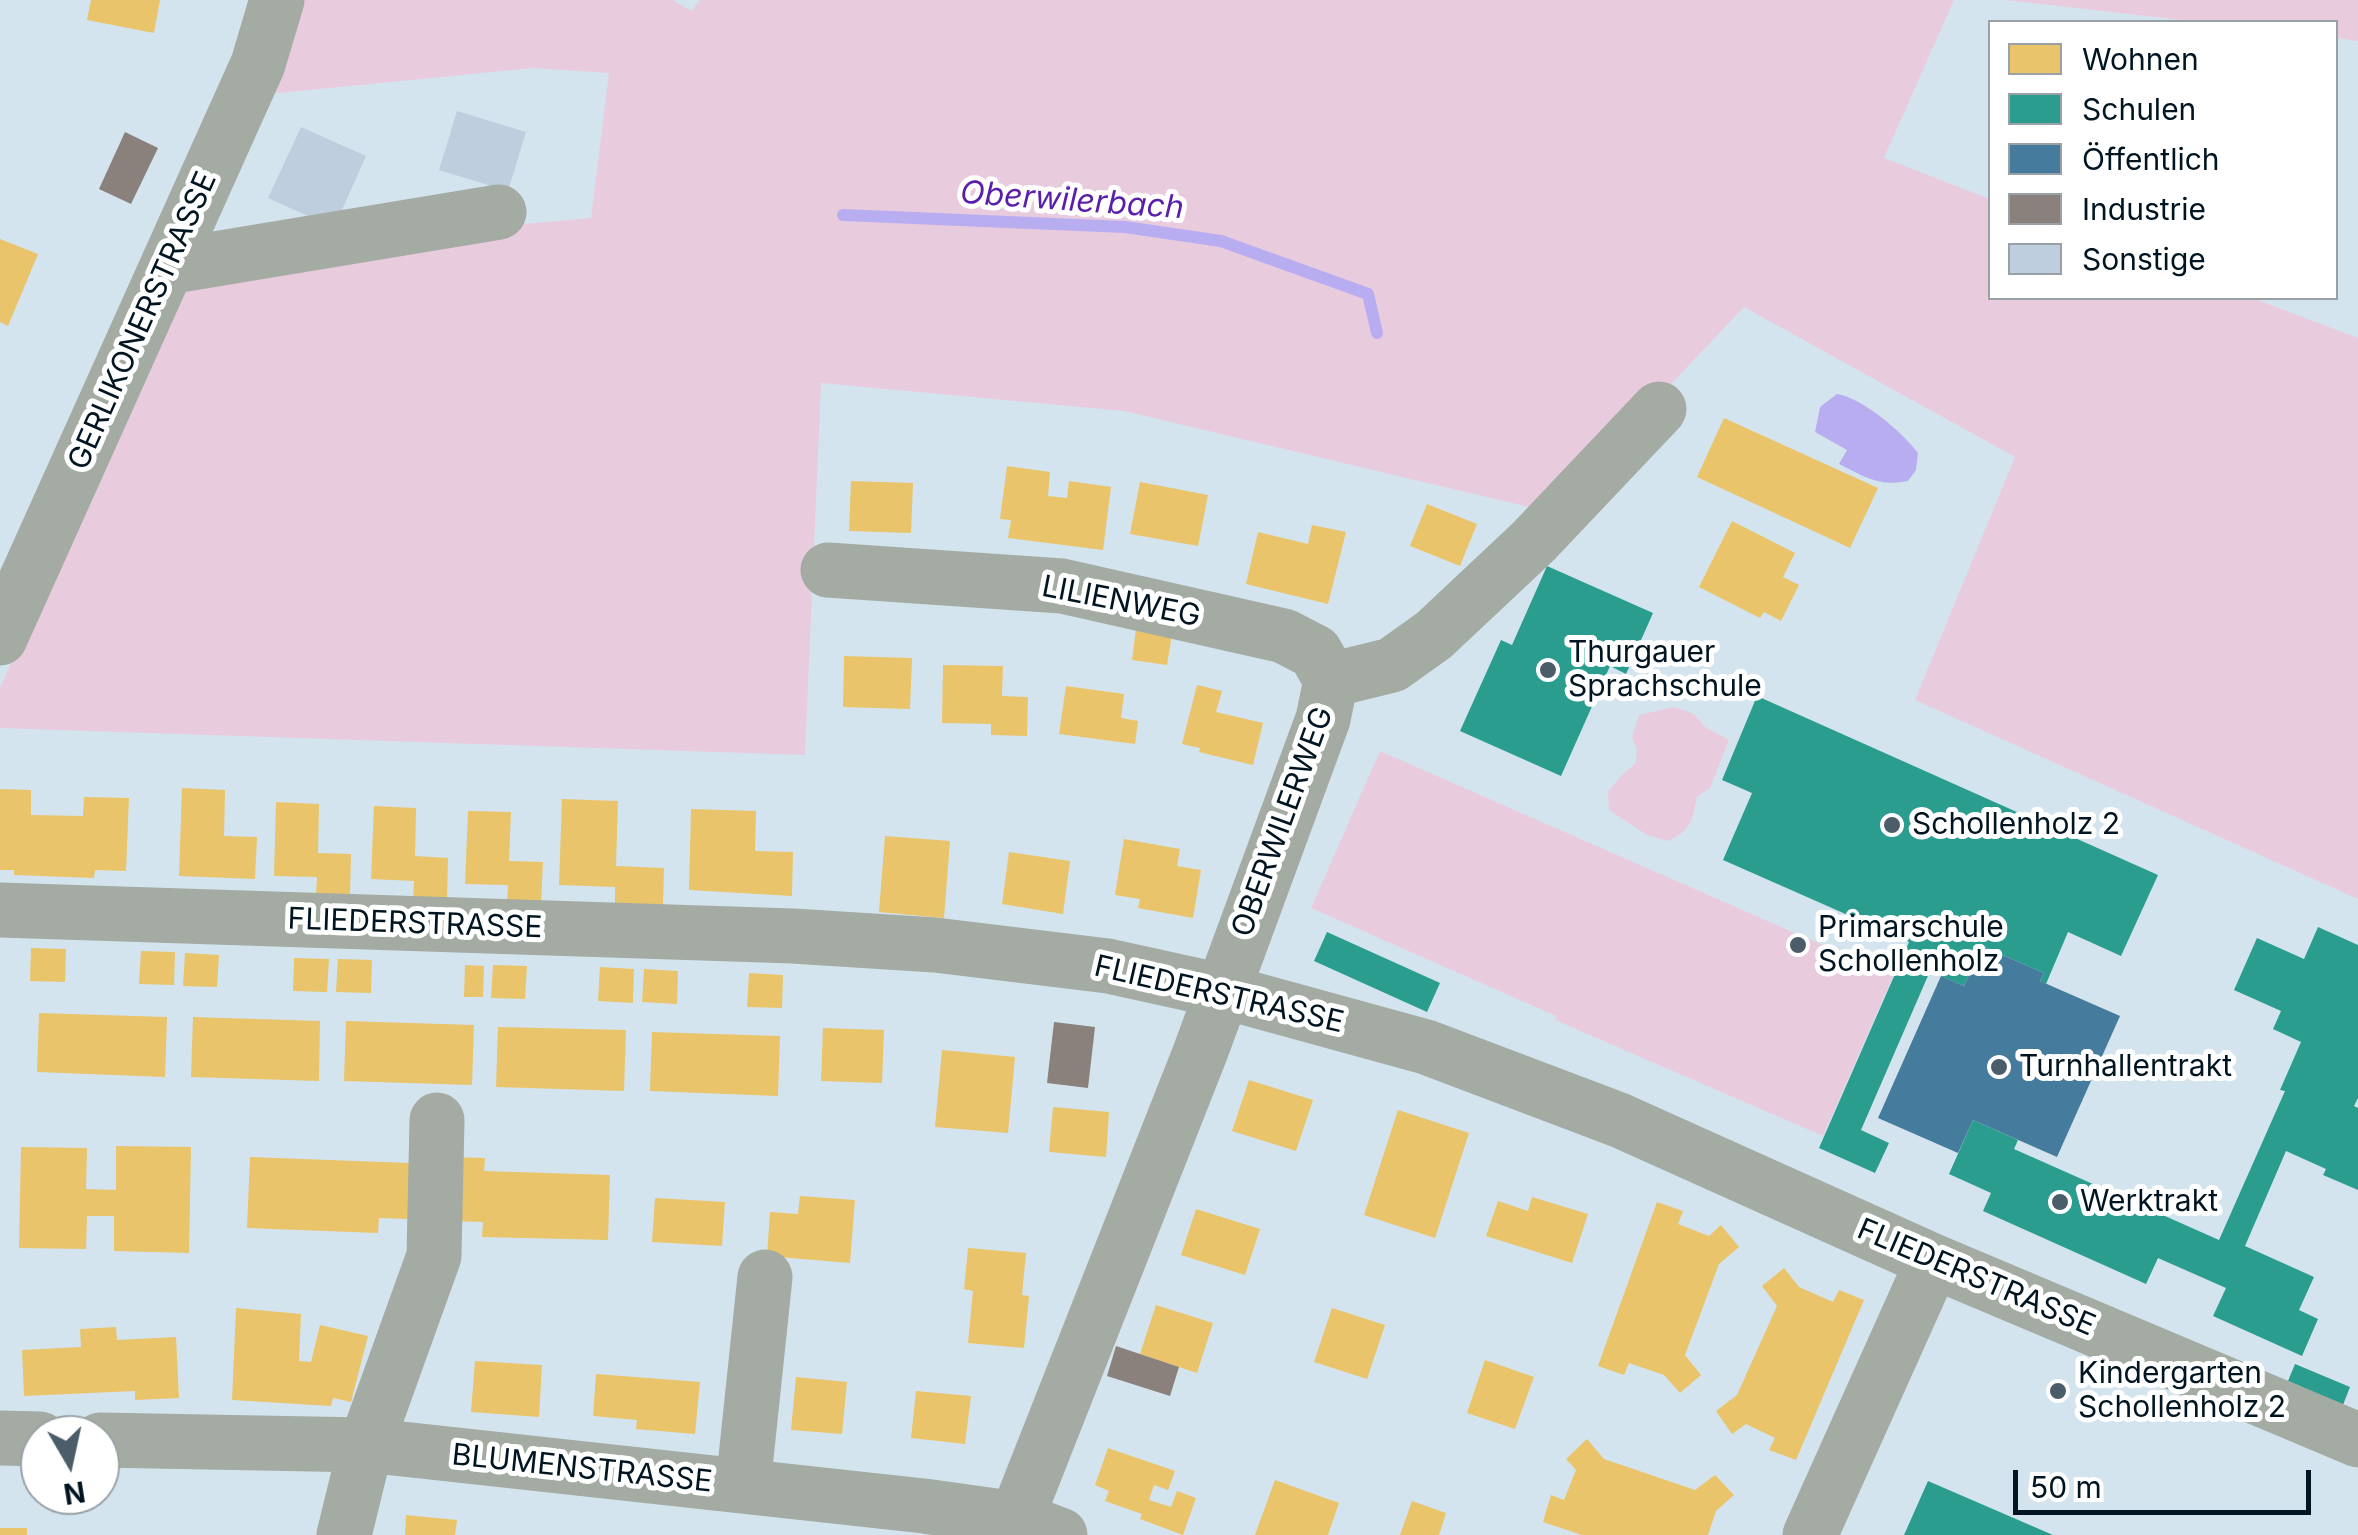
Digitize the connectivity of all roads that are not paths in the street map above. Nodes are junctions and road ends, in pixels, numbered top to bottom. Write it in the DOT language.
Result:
graph roads {
  1 [pos="277,0"];
  2 [pos="499,212"];
  3 [pos="167,267"];
  4 [pos="1659,410"];
  5 [pos="828,570"];
  6 [pos="0,638"];
  7 [pos="1332,680"];
  8 [pos="0,910"];
  9 [pos="1222,991"];
  10 [pos="437,1120"];
  11 [pos="1933,1261"];
  12 [pos="765,1277"];
  13 [pos="120,1440"];
  14 [pos="2358,1440"];
  15 [pos="366,1445"];
  16 [pos="743,1486"];
  17 [pos="1029,1530"];
  18 [pos="344,1535"];
  19 [pos="1810,1535"];
  1 -- 3 [label="street, GERLIKONERSTRASSE"];
  2 -- 3 [label="street"];
  3 -- 6 [label="street, GERLIKONERSTRASSE"];
  4 -- 7 [label="street, OBERWILERWEG"];
  5 -- 7 [label="street, LILIENWEG"];
  7 -- 9 [label="street, OBERWILERWEG"];
  8 -- 9 [label="street, FLIEDERSTRASSE"];
  9 -- 11 [label="street, FLIEDERSTRASSE"];
  9 -- 17 [label="street, OBERWILERWEG"];
  10 -- 15 [label="street"];
  11 -- 14 [label="street, FLIEDERSTRASSE"];
  11 -- 19 [label="street"];
  12 -- 16 [label="street"];
  13 -- 15 [label="street, BLUMENSTRASSE"];
  15 -- 16 [label="street, BLUMENSTRASSE"];
  15 -- 18 [label="street"];
  16 -- 17 [label="street, BLUMENSTRASSE"];
}
